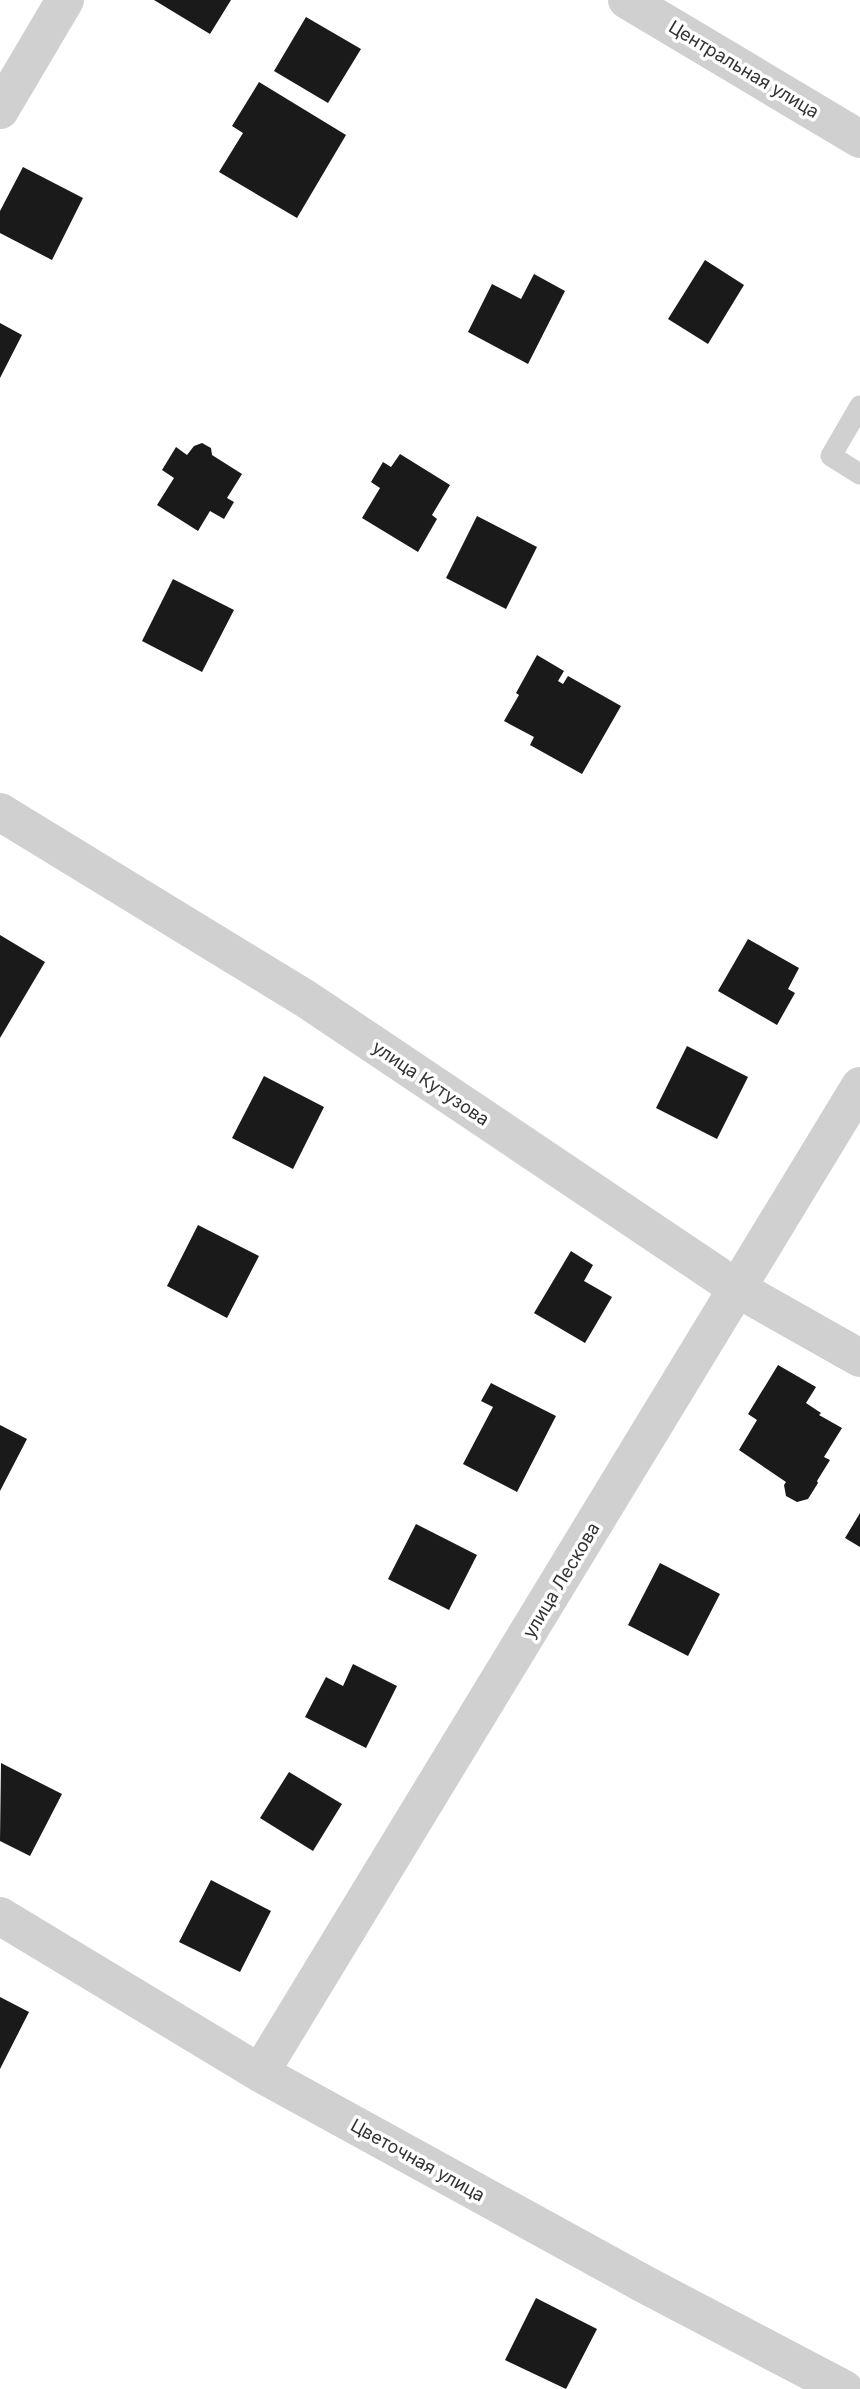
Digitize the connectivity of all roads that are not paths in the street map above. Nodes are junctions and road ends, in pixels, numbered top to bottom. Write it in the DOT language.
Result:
graph roads {
  1 [pos="65,0"];
  2 [pos="627,0"];
  3 [pos="0,110"];
  4 [pos="860,139"];
  5 [pos="860,406"];
  6 [pos="860,474"];
  7 [pos="0,812"];
  8 [pos="860,1086"];
  9 [pos="738,1289"];
  10 [pos="860,1358"];
  11 [pos="0,1916"];
  12 [pos="260,2073"];
  13 [pos="844,2389"];
  1 -- 3 [label="street"];
  2 -- 4 [label="street, Центральная улица"];
  5 -- 6 [label="lane"];
  7 -- 9 [label="street, улица Кутузова"];
  8 -- 9 [label="street, улица Лескова"];
  9 -- 10 [label="street, улица Кутузова"];
  9 -- 12 [label="street, улица Лескова"];
  11 -- 12 [label="street, Цветочная улица"];
  12 -- 13 [label="street, Цветочная улица"];
}
